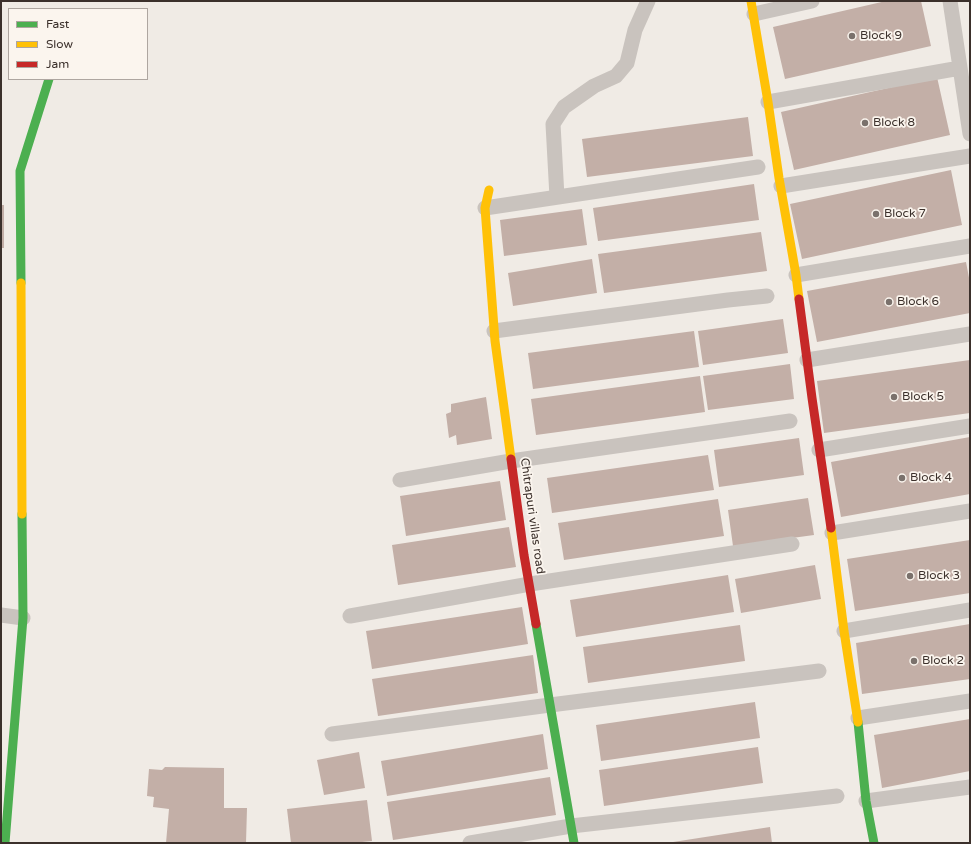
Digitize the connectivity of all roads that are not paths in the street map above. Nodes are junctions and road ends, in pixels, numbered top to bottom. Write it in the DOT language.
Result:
graph roads {
  1 [pos="648,1"];
  2 [pos="812,1"];
  3 [pos="950,1"];
  4 [pos="753,8"];
  5 [pos="960,68"];
  6 [pos="49,80"];
  7 [pos="768,102"];
  8 [pos="970,134"];
  9 [pos="970,156"];
  10 [pos="758,167"];
  11 [pos="781,186"];
  12 [pos="489,190"];
  13 [pos="557,197"];
  14 [pos="485,208"];
  15 [pos="970,246"];
  16 [pos="796,275"];
  17 [pos="767,296"];
  18 [pos="494,331"];
  19 [pos="970,334"];
  20 [pos="807,360"];
  21 [pos="790,421"];
  22 [pos="970,426"];
  23 [pos="819,450"];
  24 [pos="511,461"];
  25 [pos="400,480"];
  26 [pos="970,511"];
  27 [pos="832,534"];
  28 [pos="792,544"];
  29 [pos="530,584"];
  30 [pos="970,610"];
  31 [pos="1,615"];
  32 [pos="350,616"];
  33 [pos="23,618"];
  34 [pos="844,631"];
  35 [pos="819,671"];
  36 [pos="970,702"];
  37 [pos="550,705"];
  38 [pos="858,718"];
  39 [pos="332,734"];
  40 [pos="970,787"];
  41 [pos="837,796"];
  42 [pos="866,801"];
  43 [pos="571,826"];
  44 [pos="4,843"];
  45 [pos="470,843"];
  46 [pos="574,843"];
  47 [pos="874,843"];
  1 -- 13 [label="street"];
  2 -- 4 [label="street"];
  3 -- 5 [label="street"];
  4 -- 7 [label="street"];
  5 -- 7 [label="street"];
  5 -- 8 [label="street"];
  6 -- 33 [label="street"];
  7 -- 11 [label="street"];
  9 -- 11 [label="street"];
  10 -- 13 [label="street"];
  11 -- 16 [label="street"];
  12 -- 14 [label="street, Chitrapuri villas road"];
  13 -- 14 [label="street"];
  14 -- 18 [label="street, Chitrapuri villas road"];
  15 -- 16 [label="street"];
  16 -- 20 [label="street"];
  17 -- 18 [label="street"];
  18 -- 24 [label="street, Chitrapuri villas road"];
  19 -- 20 [label="street"];
  20 -- 23 [label="street"];
  21 -- 24 [label="street"];
  22 -- 23 [label="street"];
  23 -- 27 [label="street"];
  24 -- 25 [label="street"];
  24 -- 29 [label="street, Chitrapuri villas road"];
  26 -- 27 [label="street"];
  27 -- 34 [label="street"];
  28 -- 29 [label="street"];
  29 -- 32 [label="street"];
  29 -- 37 [label="street, Chitrapuri villas road"];
  30 -- 34 [label="street"];
  31 -- 33 [label="street"];
  33 -- 44 [label="street"];
  34 -- 38 [label="street"];
  35 -- 37 [label="street"];
  36 -- 38 [label="street"];
  37 -- 39 [label="street"];
  37 -- 43 [label="street, Chitrapuri villas road"];
  38 -- 42 [label="street"];
  40 -- 42 [label="street"];
  41 -- 43 [label="street"];
  42 -- 47 [label="street"];
  43 -- 45 [label="street"];
  43 -- 46 [label="street, Chitrapuri villas road"];
}
